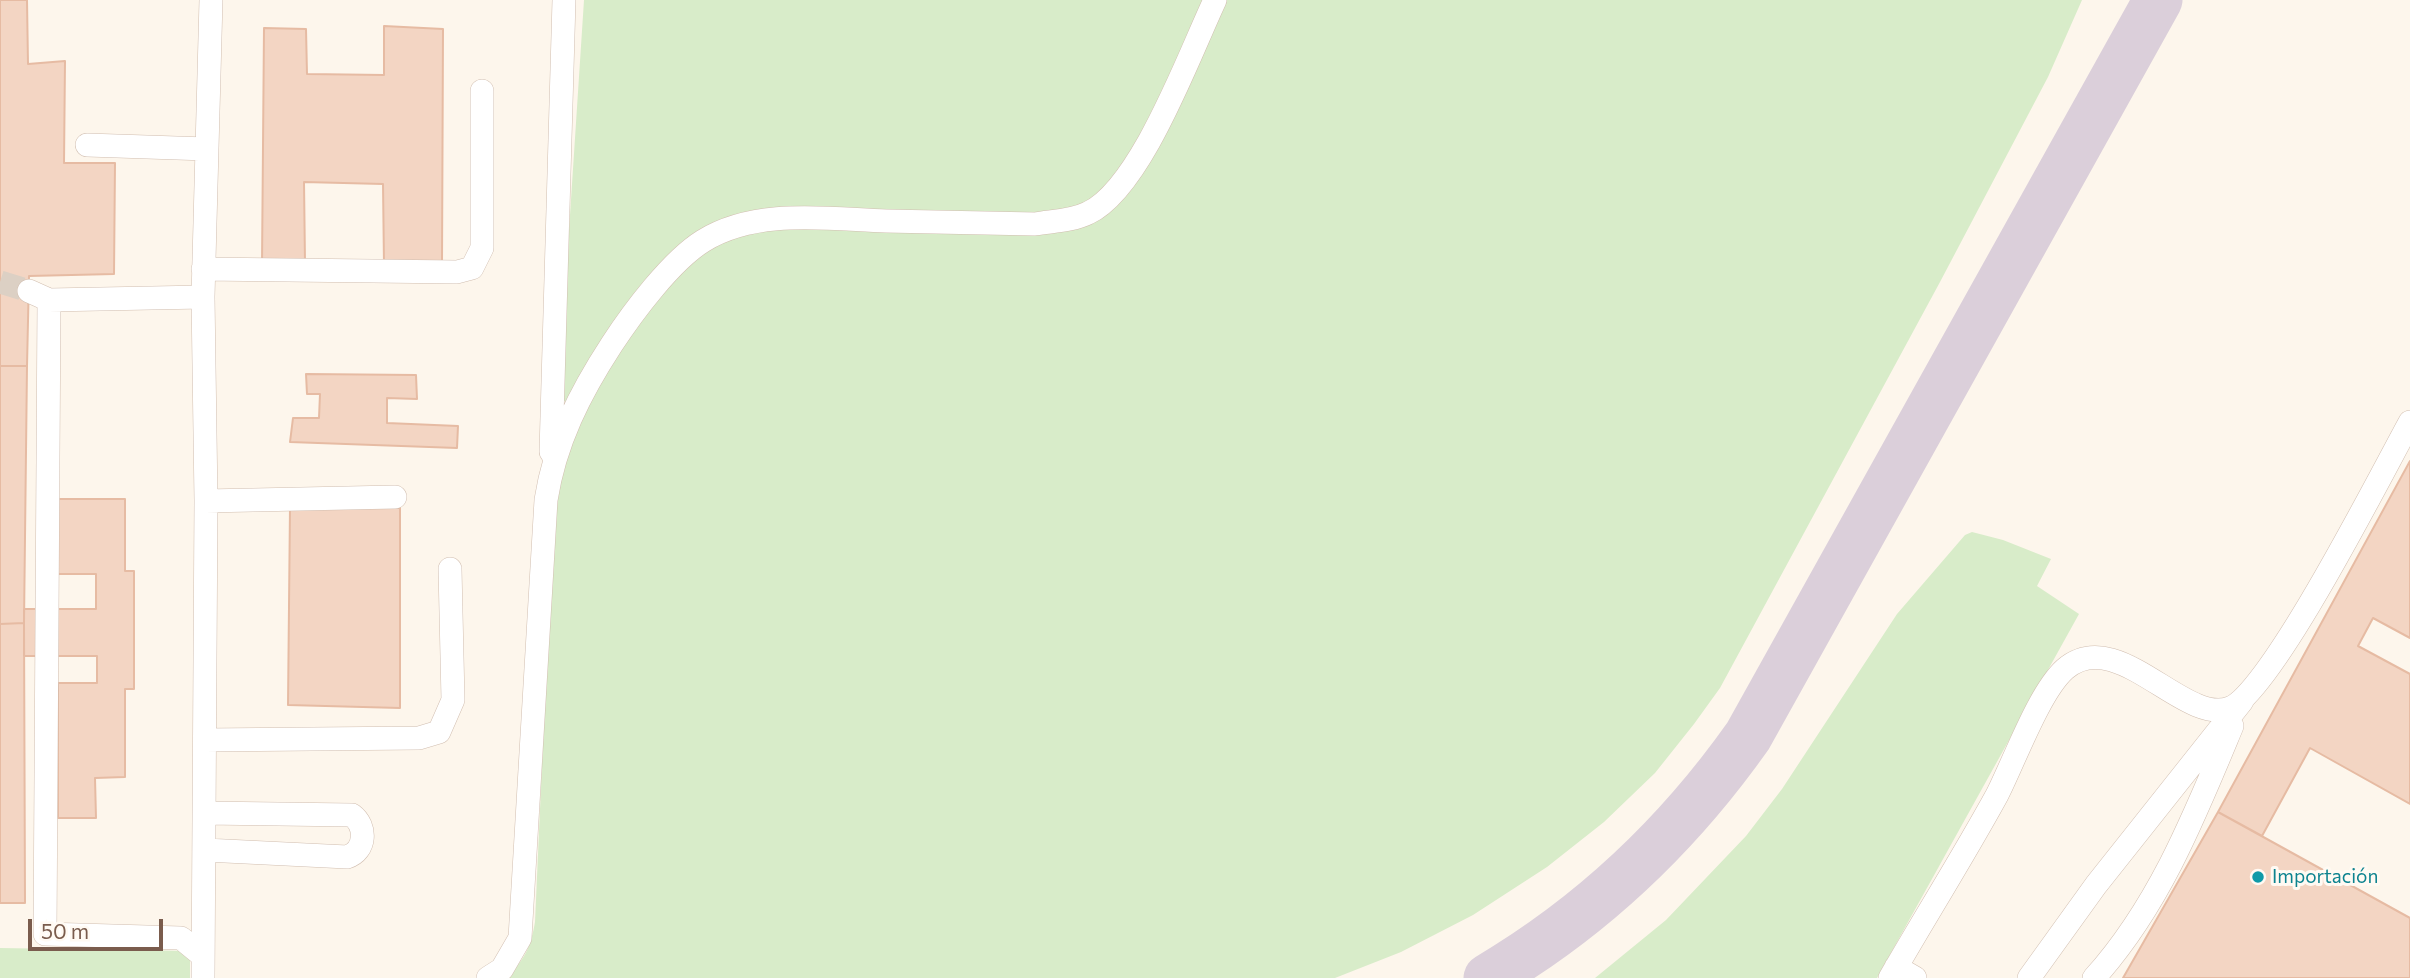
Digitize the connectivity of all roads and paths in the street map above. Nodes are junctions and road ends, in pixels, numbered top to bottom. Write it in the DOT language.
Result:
graph roads {
  1 [pos="211,0"];
  2 [pos="564,0"];
  3 [pos="1215,0"];
  4 [pos="482,91"];
  5 [pos="87,145"];
  6 [pos="206,149"];
  7 [pos="204,269"];
  8 [pos="203,296"];
  9 [pos="2410,422"];
  10 [pos="551,466"];
  11 [pos="396,497"];
  12 [pos="206,501"];
  13 [pos="450,569"];
  14 [pos="2243,700"];
  15 [pos="205,740"];
  16 [pos="205,813"];
  17 [pos="205,850"];
  18 [pos="203,970"];
  19 [pos="1900,974"];
  20 [pos="218,978"];
  21 [pos="488,978"];
  22 [pos="2029,978"];
  23 [pos="2094,978"];
  1 -- 6 [label="lane"];
  2 -- 10 [label="lane"];
  3 -- 10 [label="lane"];
  4 -- 7 [label="lane"];
  5 -- 6 [label="lane"];
  6 -- 7 [label="lane"];
  7 -- 8 [label="lane"];
  8 -- 12 [label="lane"];
  8 -- 18 [label="lane"];
  9 -- 14 [label="lane"];
  10 -- 21 [label="lane"];
  11 -- 12 [label="lane"];
  12 -- 15 [label="lane"];
  13 -- 15 [label="lane"];
  14 -- 19 [label="lane"];
  14 -- 22 [label="lane"];
  14 -- 23 [label="lane"];
  15 -- 16 [label="lane"];
  16 -- 17 [label="lane"];
  16 -- 17 [label="lane"];
  17 -- 18 [label="lane"];
  18 -- 20 [label="lane"];
}
